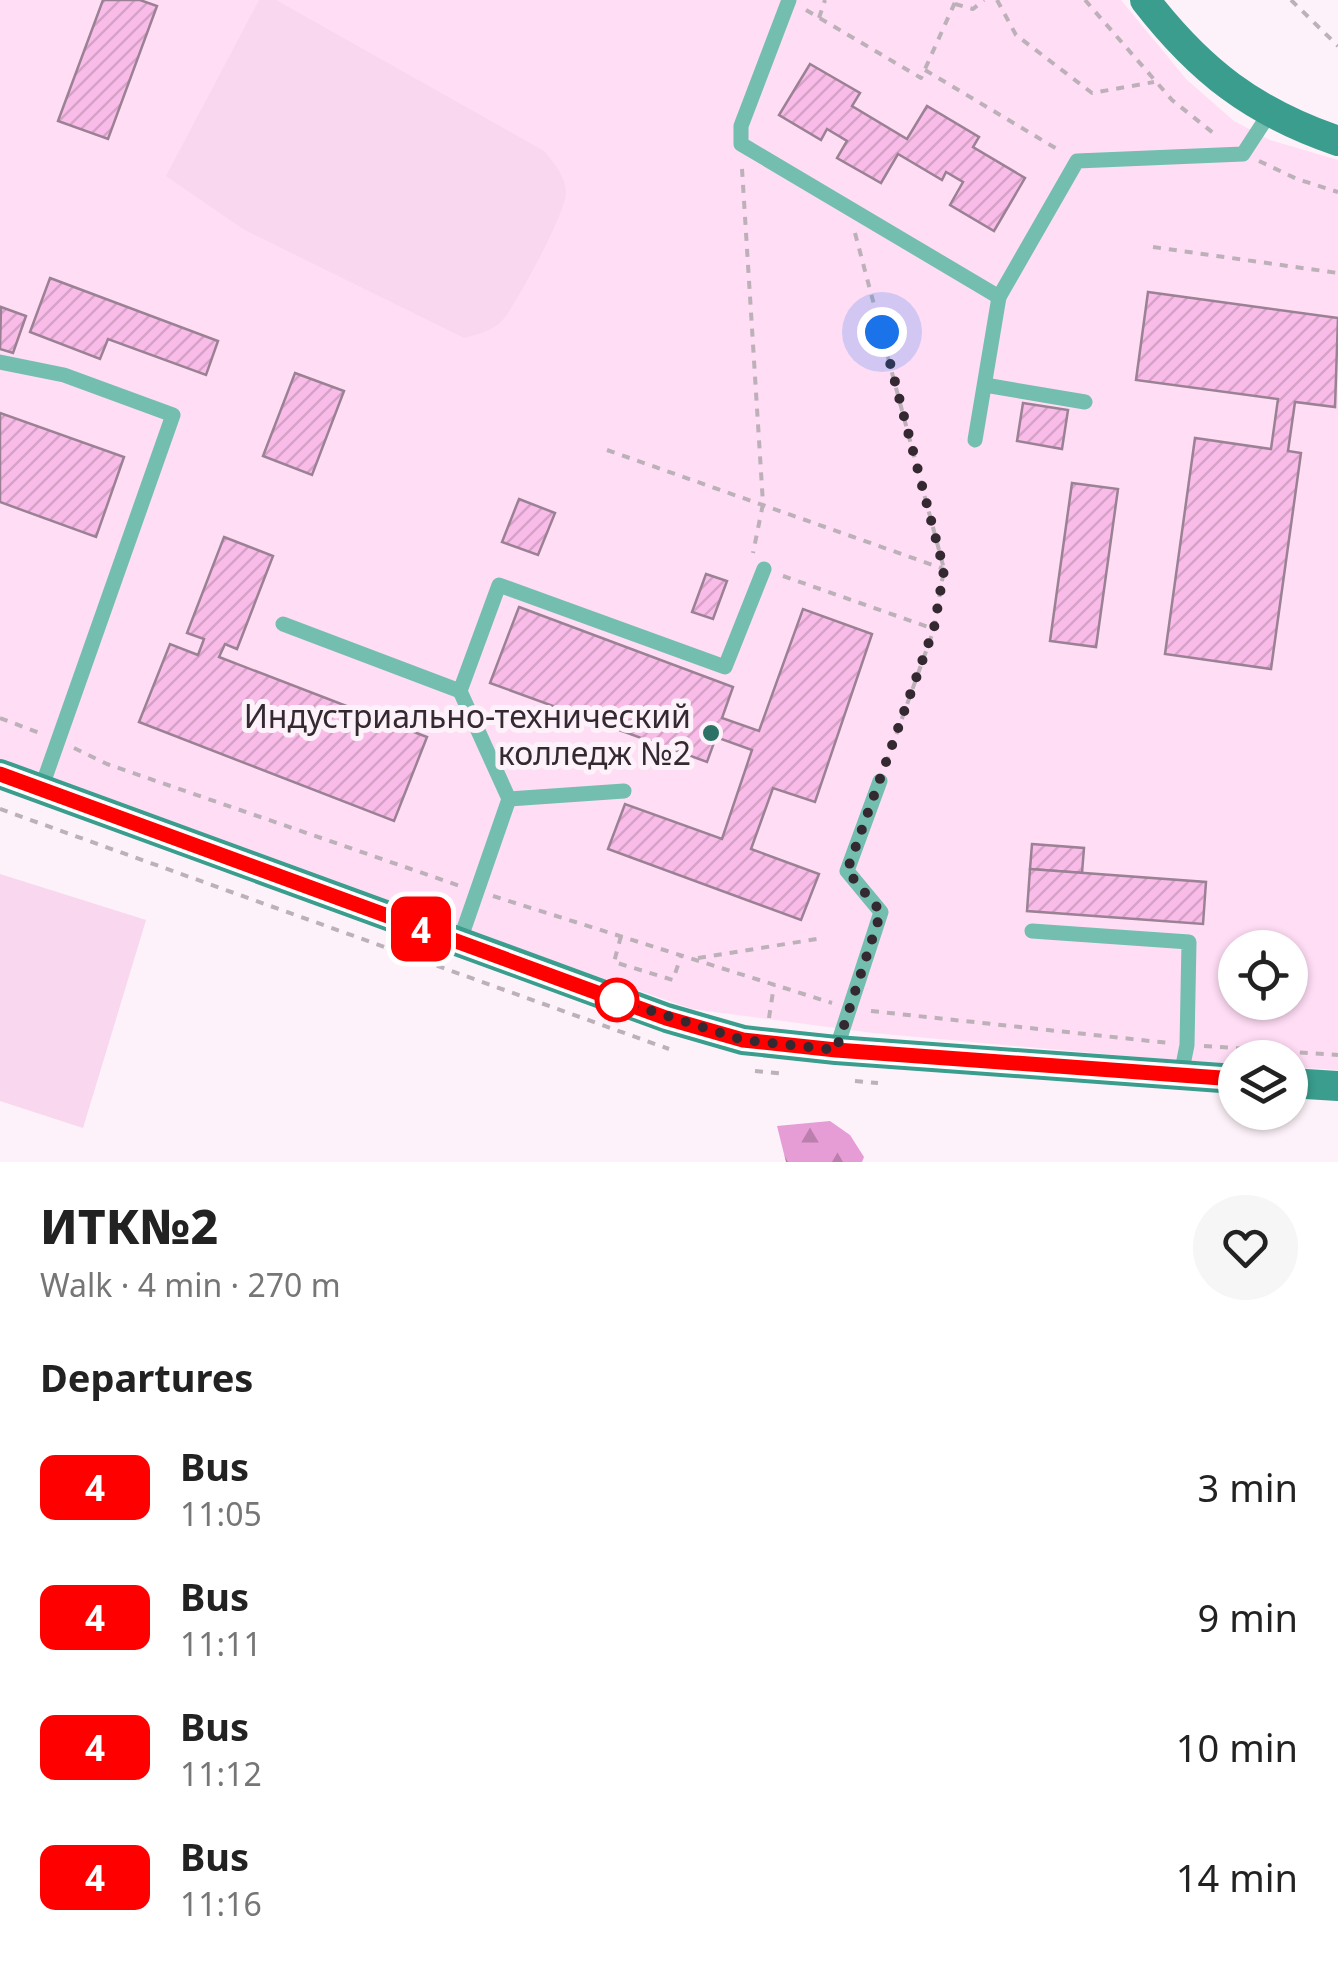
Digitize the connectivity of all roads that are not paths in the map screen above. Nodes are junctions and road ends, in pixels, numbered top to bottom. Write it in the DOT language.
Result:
graph roads {
  1 [pos="789,0"];
  2 [pos="1146,0"];
  3 [pos="1268,114"];
  4 [pos="1338,140"];
  5 [pos="999,297"];
  6 [pos="0,362"];
  7 [pos="984,385"];
  8 [pos="1085,402"];
  9 [pos="976,440"];
  10 [pos="764,569"];
  11 [pos="284,624"];
  12 [pos="460,691"];
  13 [pos="0,774"];
  14 [pos="880,781"];
  15 [pos="41,789"];
  16 [pos="624,791"];
  17 [pos="509,799"];
  18 [pos="1032,931"];
  19 [pos="459,943"];
  20 [pos="836,1050"];
  21 [pos="1184,1060"];
  22 [pos="1218,1073"];
  23 [pos="1308,1084"];
  24 [pos="1338,1086"];
  1 -- 5 [label="lane"];
  2 -- 3 [label="street"];
  3 -- 4 [label="street"];
  3 -- 5 [label="lane"];
  5 -- 7 [label="lane"];
  6 -- 15 [label="lane"];
  7 -- 8 [label="lane"];
  7 -- 9 [label="lane"];
  10 -- 12 [label="lane"];
  11 -- 12 [label="lane"];
  12 -- 17 [label="lane"];
  13 -- 15 [label="street"];
  14 -- 20 [label="lane"];
  15 -- 19 [label="street"];
  16 -- 17 [label="lane"];
  17 -- 19 [label="lane"];
  18 -- 21 [label="lane"];
  19 -- 20 [label="street"];
  20 -- 21 [label="street"];
  21 -- 22 [label="street"];
  23 -- 24 [label="street"];
}
